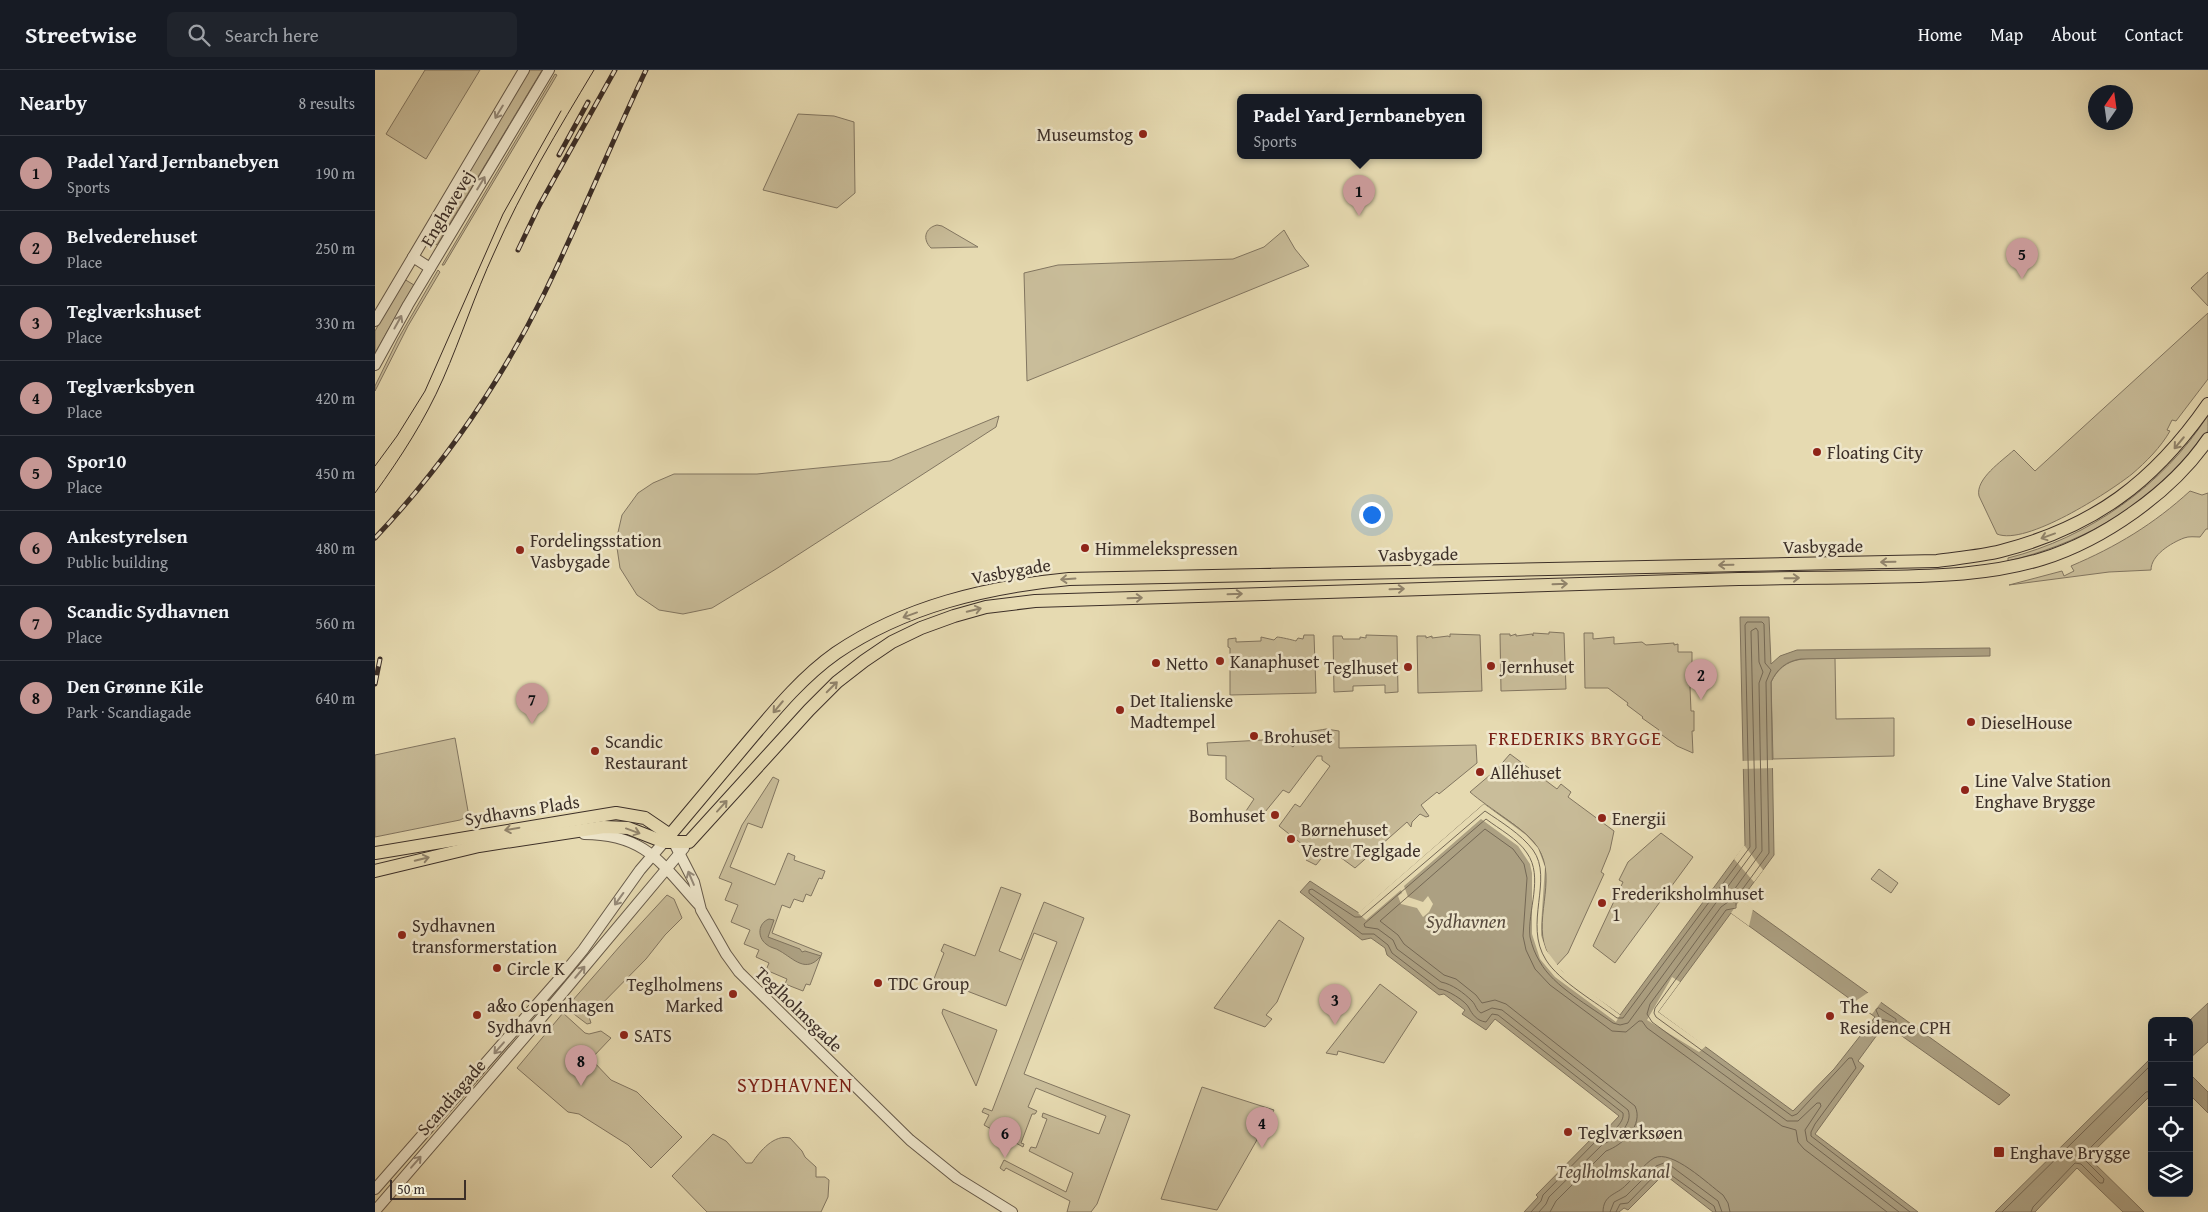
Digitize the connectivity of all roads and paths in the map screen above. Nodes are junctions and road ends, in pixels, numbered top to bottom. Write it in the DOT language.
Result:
graph roads {
  1 [pos="524,70"];
  2 [pos="549,70"];
  3 [pos="413,257"];
  4 [pos="430,268"];
  5 [pos="375,321"];
  6 [pos="375,365"];
  7 [pos="2208,404"];
  8 [pos="2208,438"];
  9 [pos="551,834"];
  10 [pos="672,843"];
  11 [pos="375,853"];
  12 [pos="653,855"];
  13 [pos="667,868"];
  14 [pos="375,871"];
  15 [pos="699,905"];
  16 [pos="375,1190"];
  17 [pos="375,1211"];
  18 [pos="1013,1212"];
  1 -- 3 [label="street, Enghavevej, one-way"];
  4 -- 2 [label="street, Enghavevej, one-way"];
  3 -- 4 [label="street"];
  3 -- 5 [label="street, Enghavevej"];
  6 -- 4 [label="street, Enghavevej, one-way"];
  7 -- 10 [label="main road, Vasbygade, one-way"];
  10 -- 8 [label="main road, Vasbygade, one-way"];
  9 -- 10 [label="main road, Sydhavns Plads, one-way"];
  9 -- 12 [label="street, Teglholmsgade"];
  14 -- 9 [label="main road, Sydhavns Plads, one-way"];
  10 -- 11 [label="main road, Sydhavns Plads, one-way"];
  10 -- 12 [label="street, Scandiagade"];
  10 -- 13 [label="street, Scandiagade"];
  15 -- 10 [label="street, Teglholmsgade, one-way"];
  12 -- 13 [label="street, Teglholmsgade"];
  12 -- 16 [label="street, Scandiagade, one-way"];
  13 -- 15 [label="street, Teglholmsgade"];
  17 -- 13 [label="street, Scandiagade, one-way"];
  15 -- 18 [label="street, Teglholmsgade"];
}
